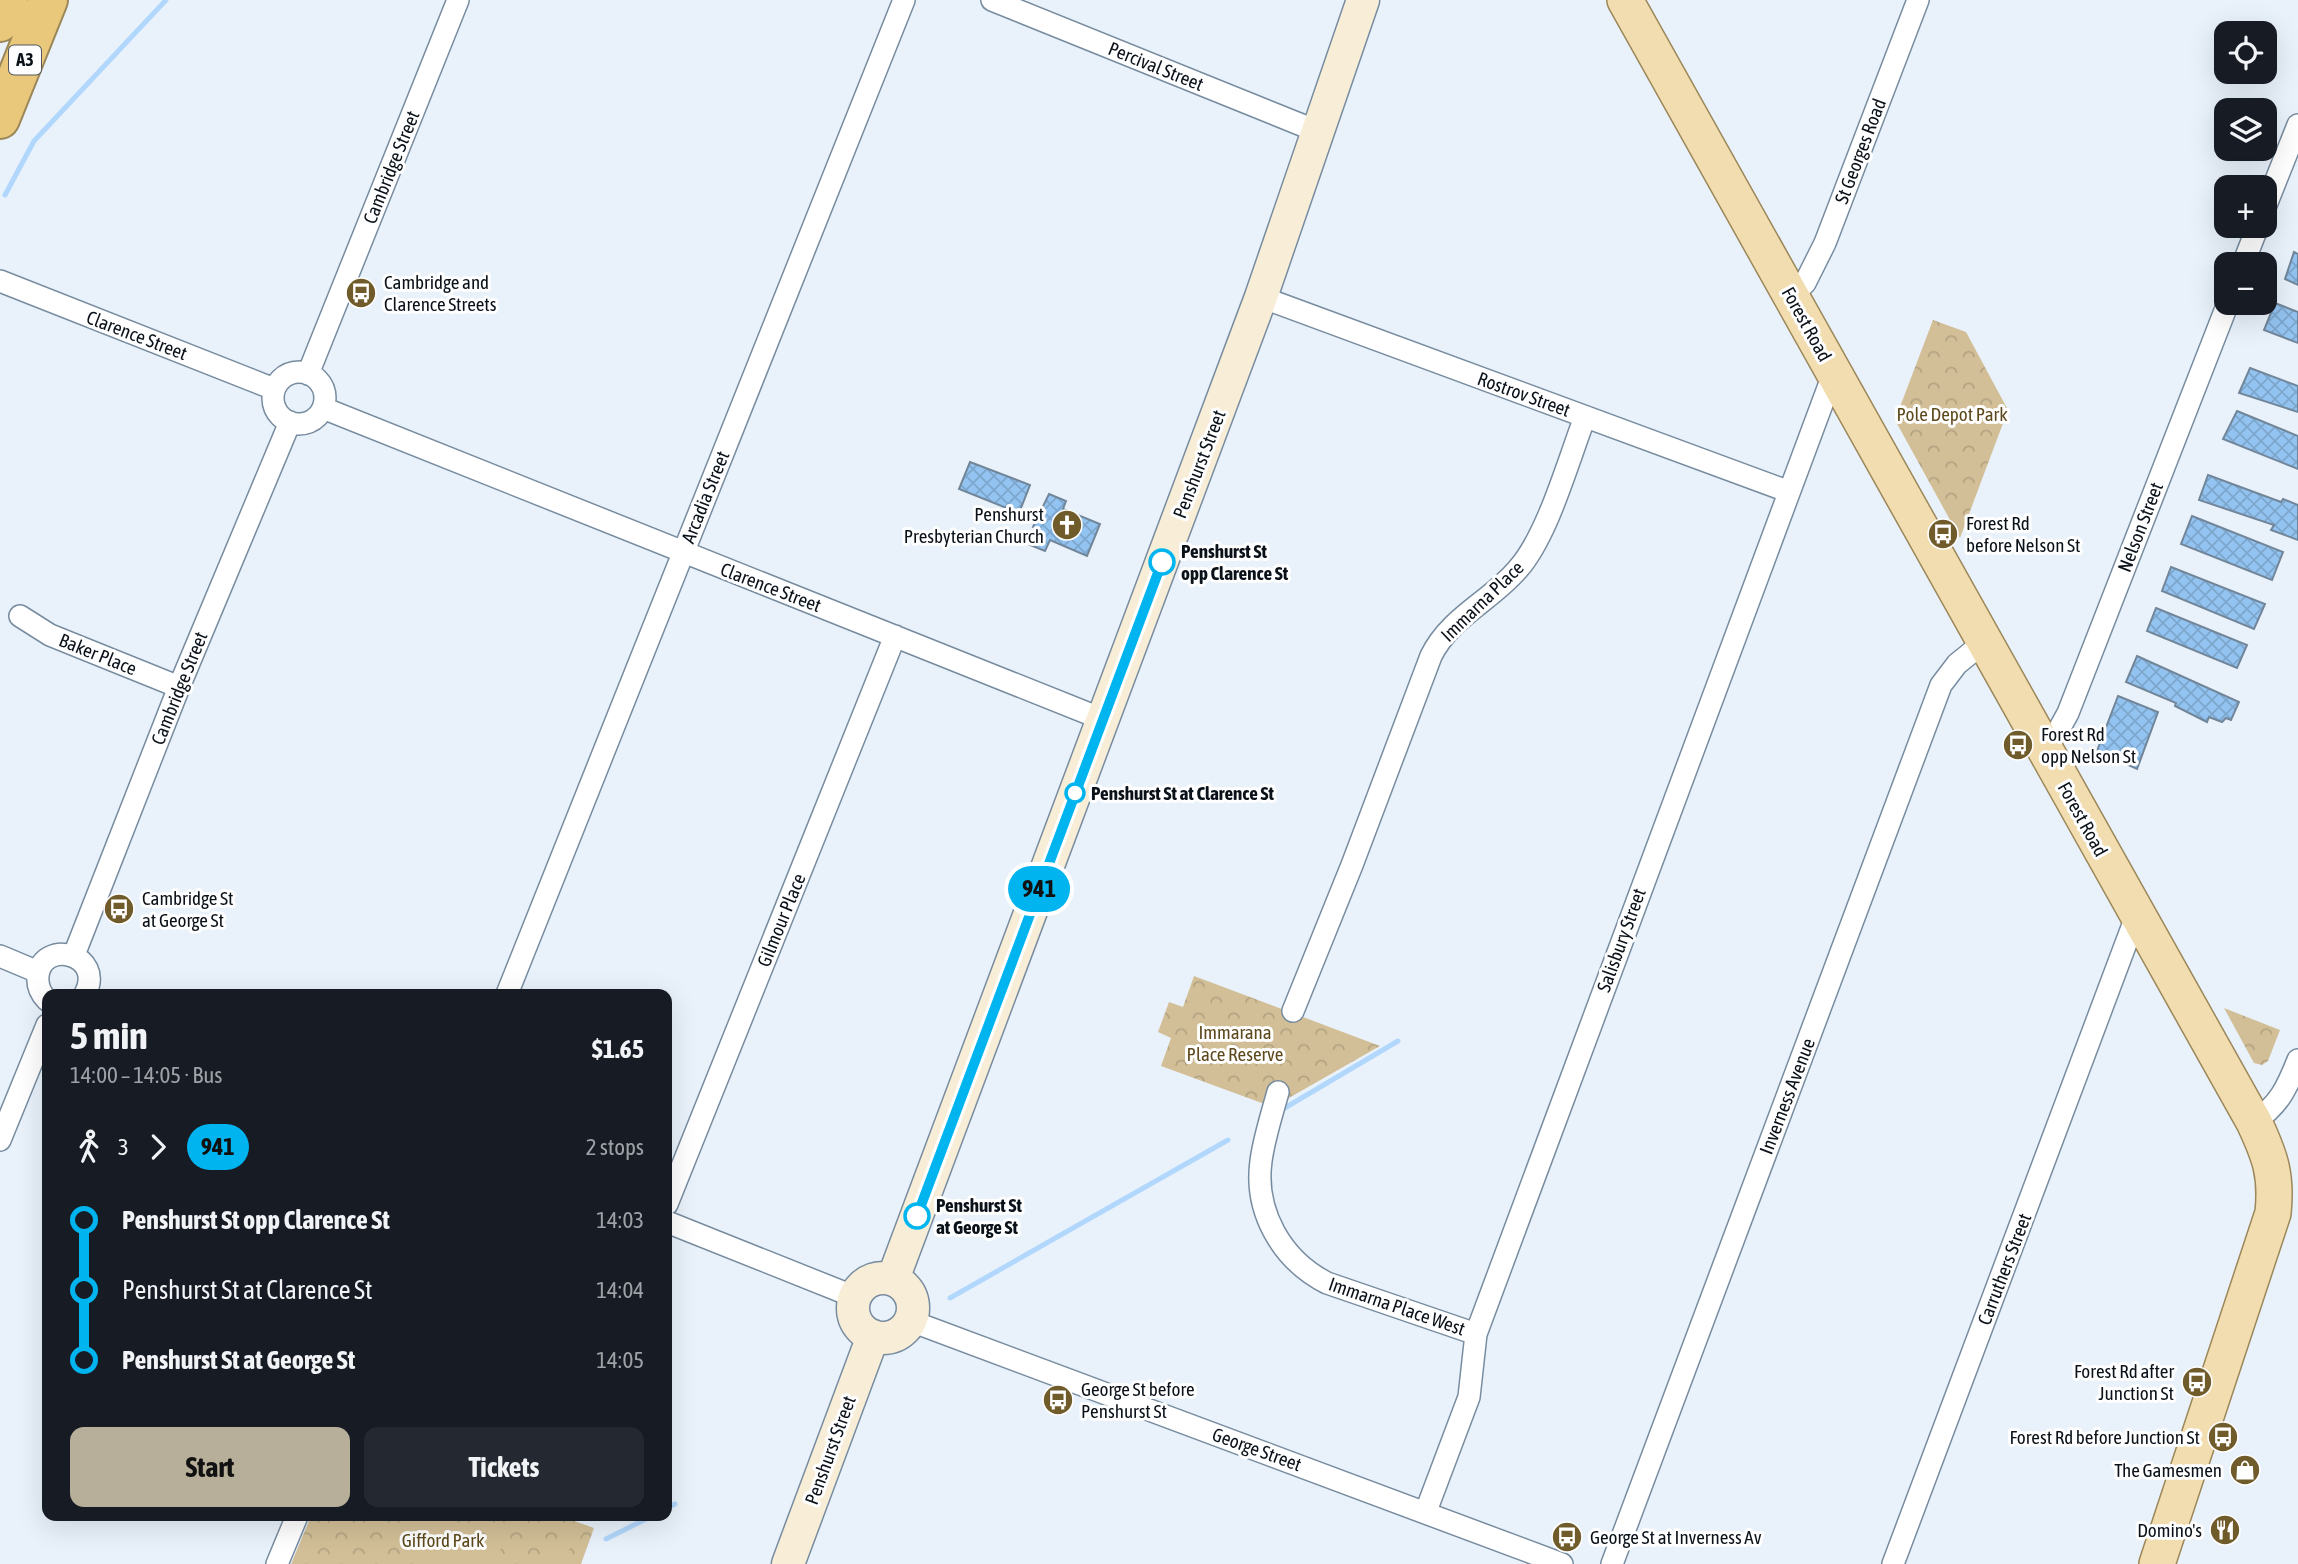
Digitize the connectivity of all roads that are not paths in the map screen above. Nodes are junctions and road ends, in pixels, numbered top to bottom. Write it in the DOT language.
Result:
graph roads {
  1 [pos="8,0"];
  2 [pos="48,0"];
  3 [pos="458,0"];
  4 [pos="904,0"];
  5 [pos="992,0"];
  6 [pos="1363,0"];
  7 [pos="1625,0"];
  8 [pos="1918,0"];
  9 [pos="0,22"];
  10 [pos="0,119"];
  11 [pos="2298,125"];
  12 [pos="1319,132"];
  13 [pos="2277,178"];
  14 [pos="0,281"];
  15 [pos="1791,296"];
  16 [pos="1261,297"];
  17 [pos="2223,315"];
  18 [pos="1834,372"];
  19 [pos="307,374"];
  20 [pos="274,388"];
  21 [pos="323,408"];
  22 [pos="1585,416"];
  23 [pos="290,422"];
  24 [pos="1787,491"];
  25 [pos="683,553"];
  26 [pos="20,616"];
  27 [pos="895,636"];
  28 [pos="1983,643"];
  29 [pos="179,687"];
  30 [pos="1102,719"];
  31 [pos="2042,746"];
  32 [pos="2137,915"];
  33 [pos="74,955"];
  34 [pos="0,956"];
  35 [pos="2164,963"];
  36 [pos="38,972"];
  37 [pos="2114,973"];
  38 [pos="91,989"];
  39 [pos="509,989"];
  40 [pos="42,991"];
  41 [pos="1293,1011"];
  42 [pos="42,1037"];
  43 [pos="2298,1060"];
  44 [pos="1278,1091"];
  45 [pos="2254,1122"];
  46 [pos="0,1140"];
  47 [pos="672,1191"];
  48 [pos="672,1224"];
  49 [pos="893,1279"];
  50 [pos="855,1297"];
  51 [pos="911,1321"];
  52 [pos="1475,1334"];
  53 [pos="873,1336"];
  54 [pos="1426,1511"];
  55 [pos="295,1521"];
  56 [pos="277,1564"];
  57 [pos="788,1564"];
  58 [pos="1562,1564"];
  59 [pos="1612,1564"];
  60 [pos="1893,1564"];
  61 [pos="2158,1564"];
  1 -- 9 [label="highway, A3"];
  2 -- 10 [label="highway, A3"];
  3 -- 19 [label="street, Cambridge Street"];
  4 -- 25 [label="street, Arcadia Street"];
  5 -- 12 [label="street, Percival Street"];
  6 -- 12 [label="main road, Penshurst Street"];
  7 -- 15 [label="main road, Forest Road"];
  8 -- 15 [label="street, St Georges Road"];
  11 -- 13 [label="street"];
  12 -- 16 [label="main road, Penshurst Street"];
  14 -- 20 [label="street, Clarence Street"];
  15 -- 18 [label="main road, Forest Road"];
  16 -- 22 [label="street, Rostrov Street"];
  16 -- 30 [label="main road, Penshurst Street"];
  17 -- 31 [label="street, Nelson Street"];
  18 -- 24 [label="street, Salisbury Street"];
  18 -- 28 [label="main road, Forest Road"];
  19 -- 20 [label="street"];
  19 -- 21 [label="street"];
  20 -- 23 [label="street"];
  21 -- 23 [label="street"];
  21 -- 25 [label="street, Clarence Street"];
  22 -- 24 [label="street, Rostrov Street"];
  22 -- 41 [label="street, Immarna Place"];
  23 -- 29 [label="street, Cambridge Street"];
  24 -- 52 [label="street, Salisbury Street"];
  25 -- 27 [label="street, Clarence Street"];
  25 -- 39 [label="street, Arcadia Street"];
  26 -- 29 [label="street, Baker Place"];
  27 -- 30 [label="street, Clarence Street"];
  27 -- 47 [label="street, Gilmour Place"];
  28 -- 31 [label="main road, Forest Road"];
  28 -- 59 [label="street, Inverness Avenue"];
  29 -- 33 [label="street, Cambridge Street"];
  30 -- 49 [label="main road, Penshurst Street"];
  31 -- 32 [label="main road, Forest Road"];
  32 -- 35 [label="main road, Forest Road"];
  32 -- 37 [label="street, Carruthers Street"];
  33 -- 36 [label="street"];
  33 -- 38 [label="street"];
  34 -- 36 [label="street"];
  35 -- 37 [label="street"];
  35 -- 45 [label="main road, Forest Road"];
  36 -- 40 [label="street"];
  37 -- 60 [label="street, Carruthers Street"];
  42 -- 46 [label="street"];
  43 -- 45 [label="street"];
  44 -- 52 [label="street, Immarna Place West"];
  45 -- 61 [label="main road, Forest Road"];
  48 -- 50 [label="street"];
  49 -- 50 [label="main road"];
  49 -- 51 [label="main road"];
  50 -- 53 [label="main road"];
  51 -- 53 [label="main road"];
  51 -- 54 [label="street, George Street"];
  52 -- 54 [label="street, Salisbury Street"];
  53 -- 57 [label="main road, Penshurst Street"];
  54 -- 58 [label="street, George Street"];
  55 -- 56 [label="street"];
}
